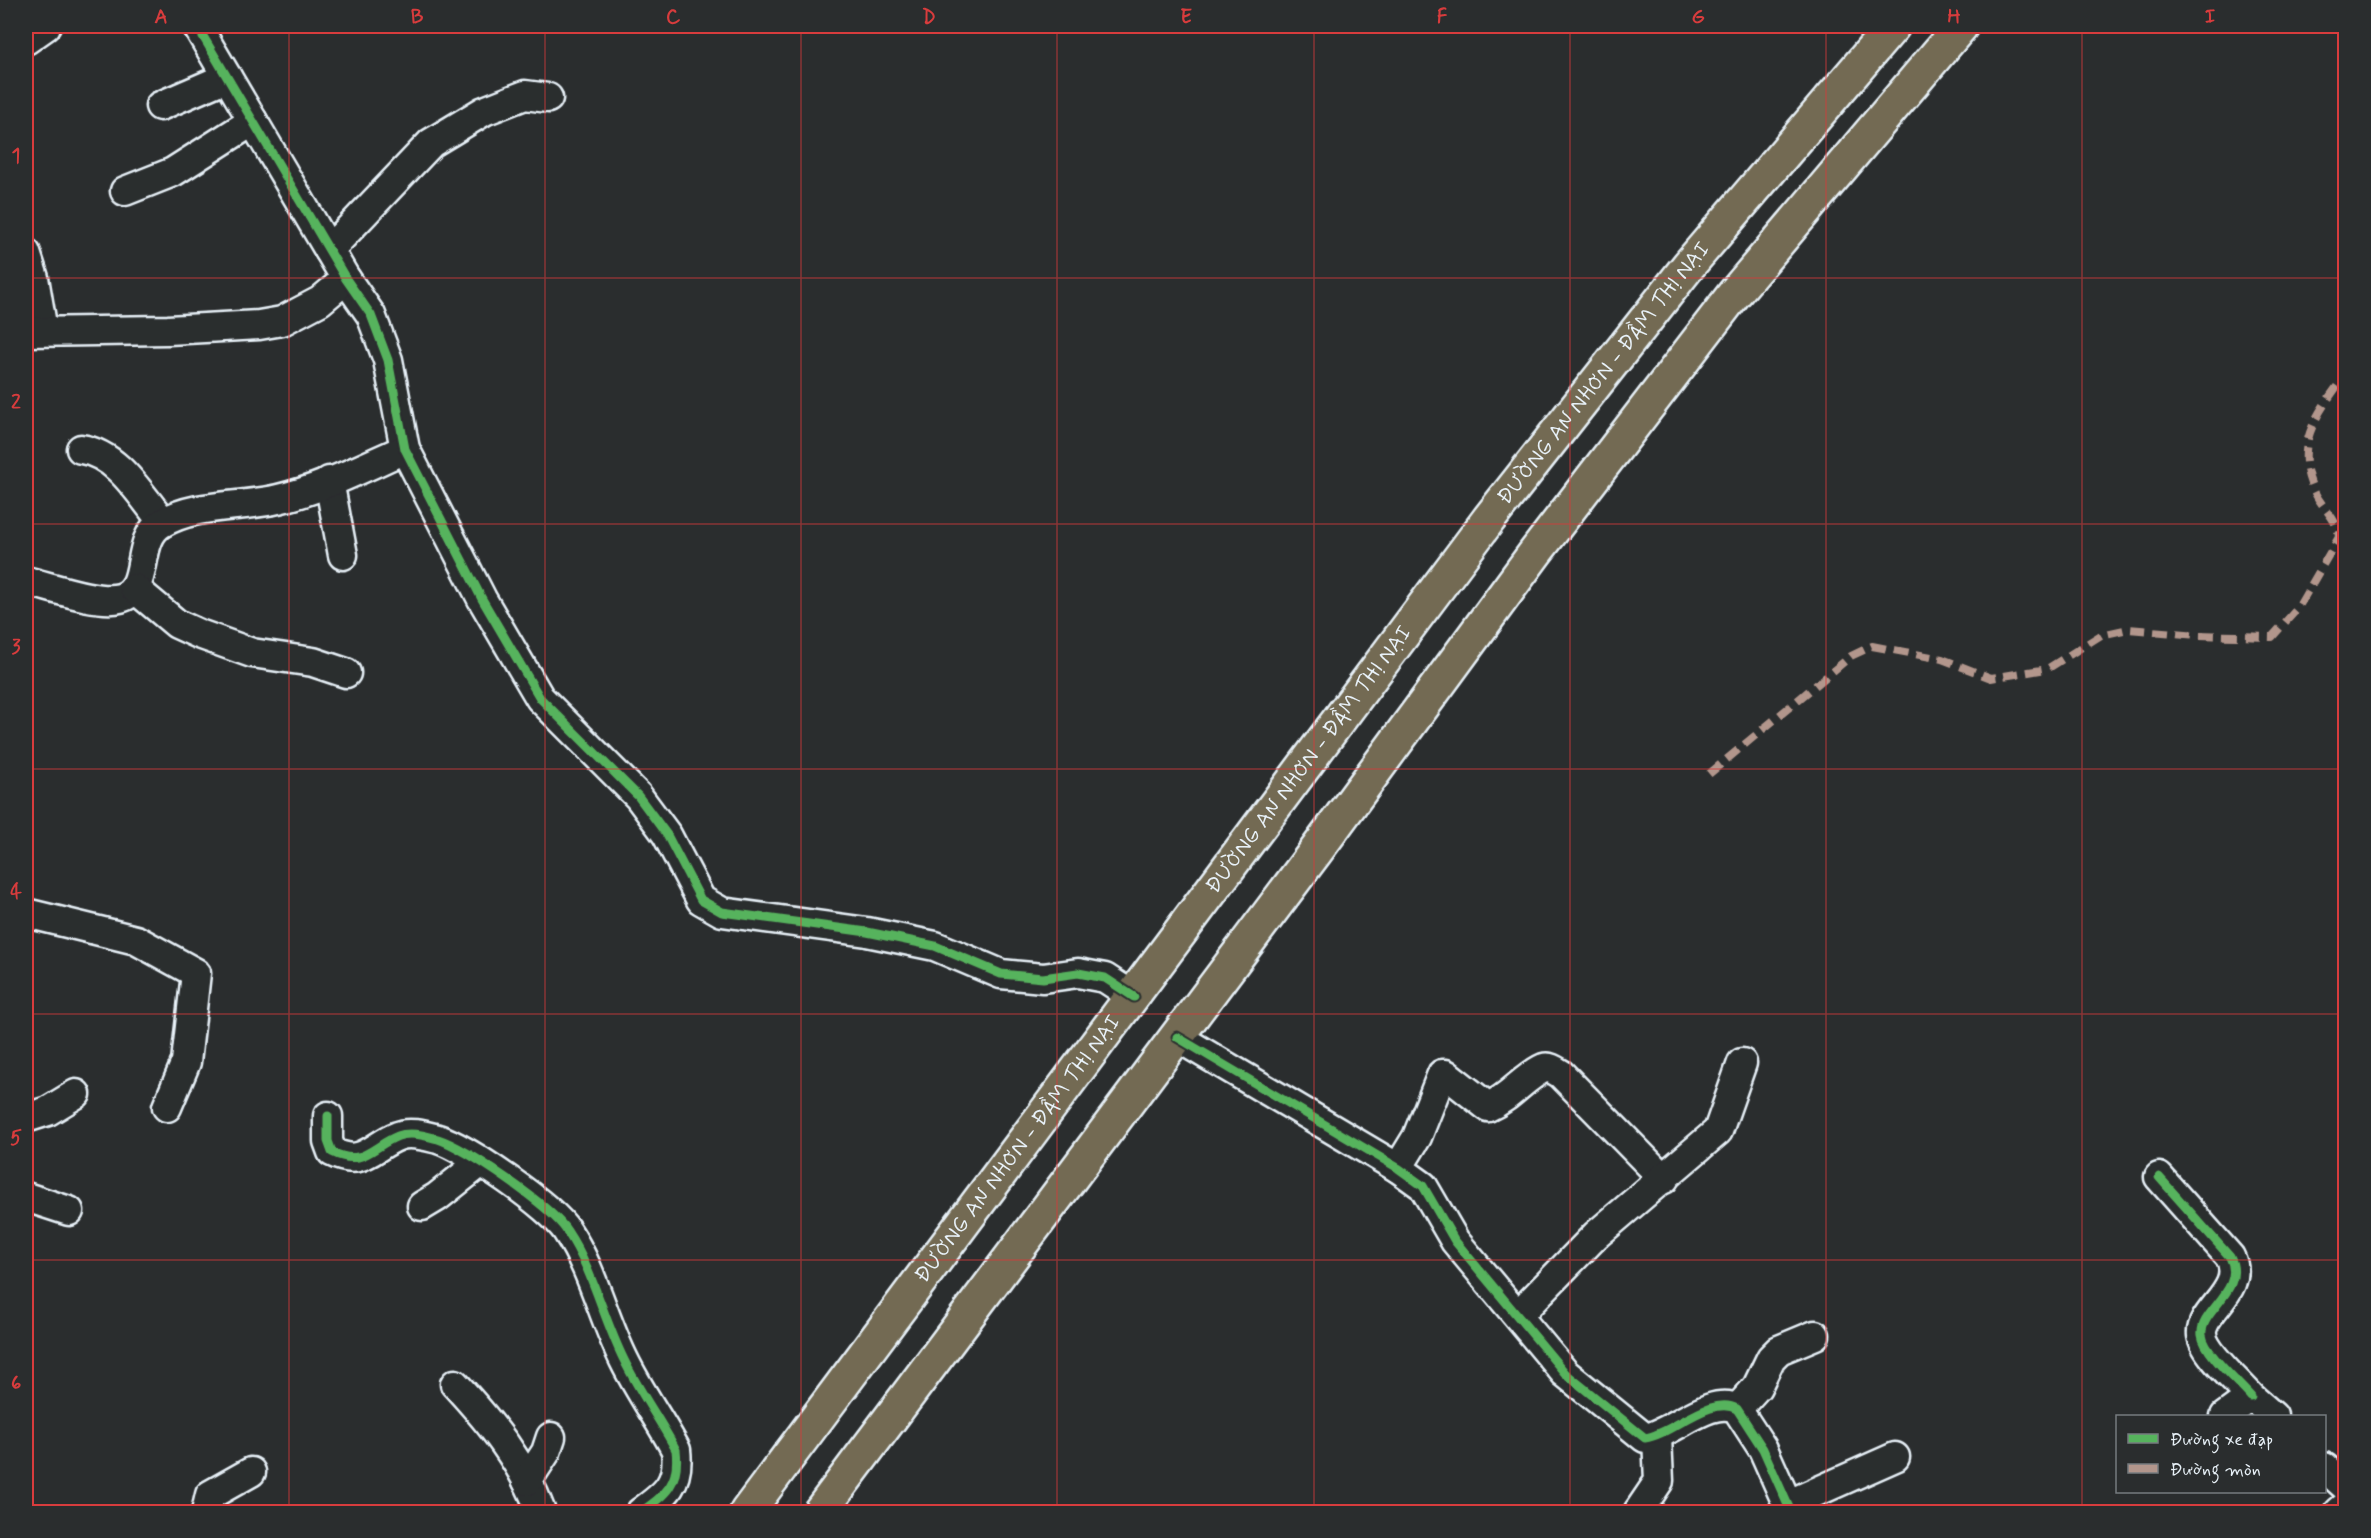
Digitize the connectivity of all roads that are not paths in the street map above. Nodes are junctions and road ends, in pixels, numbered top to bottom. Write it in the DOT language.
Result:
graph roads {
  1 [pos="46,26"];
  2 [pos="197,26"];
  3 [pos="1893,26"];
  4 [pos="1961,26"];
  5 [pos="26,40"];
  6 [pos="227,77"];
  7 [pos="548,98"];
  8 [pos="160,106"];
  9 [pos="253,121"];
  10 [pos="124,191"];
  11 [pos="329,250"];
  12 [pos="26,253"];
  13 [pos="346,279"];
  14 [pos="34,332"];
  15 [pos="81,449"];
  16 [pos="405,449"];
  17 [pos="329,481"];
  18 [pos="162,522"];
  19 [pos="343,555"];
  20 [pos="26,581"];
  21 [pos="134,588"];
  22 [pos="346,673"];
  23 [pos="26,913"];
  24 [pos="1134,997"];
  25 [pos="1177,1036"];
  26 [pos="1742,1063"];
  27 [pos="76,1094"];
  28 [pos="167,1107"];
  29 [pos="328,1116"];
  30 [pos="26,1118"];
  31 [pos="482,1162"];
  32 [pos="1398,1168"];
  33 [pos="2158,1177"];
  34 [pos="1664,1179"];
  35 [pos="26,1197"];
  36 [pos="422,1206"];
  37 [pos="69,1211"];
  38 [pos="1518,1315"];
  39 [pos="1815,1335"];
  40 [pos="454,1384"];
  41 [pos="2251,1397"];
  42 [pos="1737,1409"];
  43 [pos="2226,1415"];
  44 [pos="2272,1415"];
  45 [pos="551,1437"];
  46 [pos="1657,1437"];
  47 [pos="1895,1457"];
  48 [pos="2326,1468"];
  49 [pos="251,1472"];
  50 [pos="527,1481"];
  51 [pos="2346,1487"];
  52 [pos="2346,1506"];
  53 [pos="1790,1508"];
  54 [pos="206,1512"];
  55 [pos="541,1512"];
  56 [pos="641,1512"];
  57 [pos="747,1512"];
  58 [pos="820,1512"];
  59 [pos="1638,1512"];
  60 [pos="2339,1512"];
  1 -- 5 [label="street"];
  2 -- 6 [label="street"];
  3 -- 24 [label="main road, ĐƯỜNG AN NHƠN - ĐẦM THỊ NẠI"];
  4 -- 25 [label="main road"];
  6 -- 8 [label="street"];
  6 -- 9 [label="street"];
  7 -- 11 [label="street"];
  9 -- 10 [label="street"];
  9 -- 11 [label="street"];
  11 -- 13 [label="street"];
  12 -- 14 [label="street"];
  13 -- 14 [label="street"];
  13 -- 16 [label="street"];
  15 -- 18 [label="street"];
  16 -- 17 [label="street"];
  16 -- 24 [label="street"];
  17 -- 18 [label="street"];
  17 -- 19 [label="street"];
  18 -- 21 [label="street"];
  20 -- 21 [label="street"];
  21 -- 22 [label="street"];
  23 -- 28 [label="street"];
  24 -- 57 [label="main road, ĐƯỜNG AN NHƠN - ĐẦM THỊ NẠI"];
  25 -- 32 [label="street"];
  25 -- 58 [label="main road"];
  26 -- 34 [label="street"];
  27 -- 30 [label="street"];
  29 -- 31 [label="street"];
  31 -- 36 [label="street"];
  31 -- 56 [label="street"];
  32 -- 34 [label="street"];
  32 -- 38 [label="street"];
  33 -- 41 [label="street"];
  34 -- 38 [label="street"];
  35 -- 37 [label="street"];
  38 -- 46 [label="street"];
  39 -- 42 [label="street"];
  40 -- 50 [label="street"];
  41 -- 43 [label="street"];
  41 -- 44 [label="street"];
  42 -- 46 [label="street"];
  42 -- 53 [label="street"];
  45 -- 50 [label="street"];
  46 -- 59 [label="street"];
  47 -- 53 [label="street"];
  48 -- 51 [label="street"];
  49 -- 54 [label="street"];
  50 -- 55 [label="street"];
  52 -- 60 [label="street"];
}
